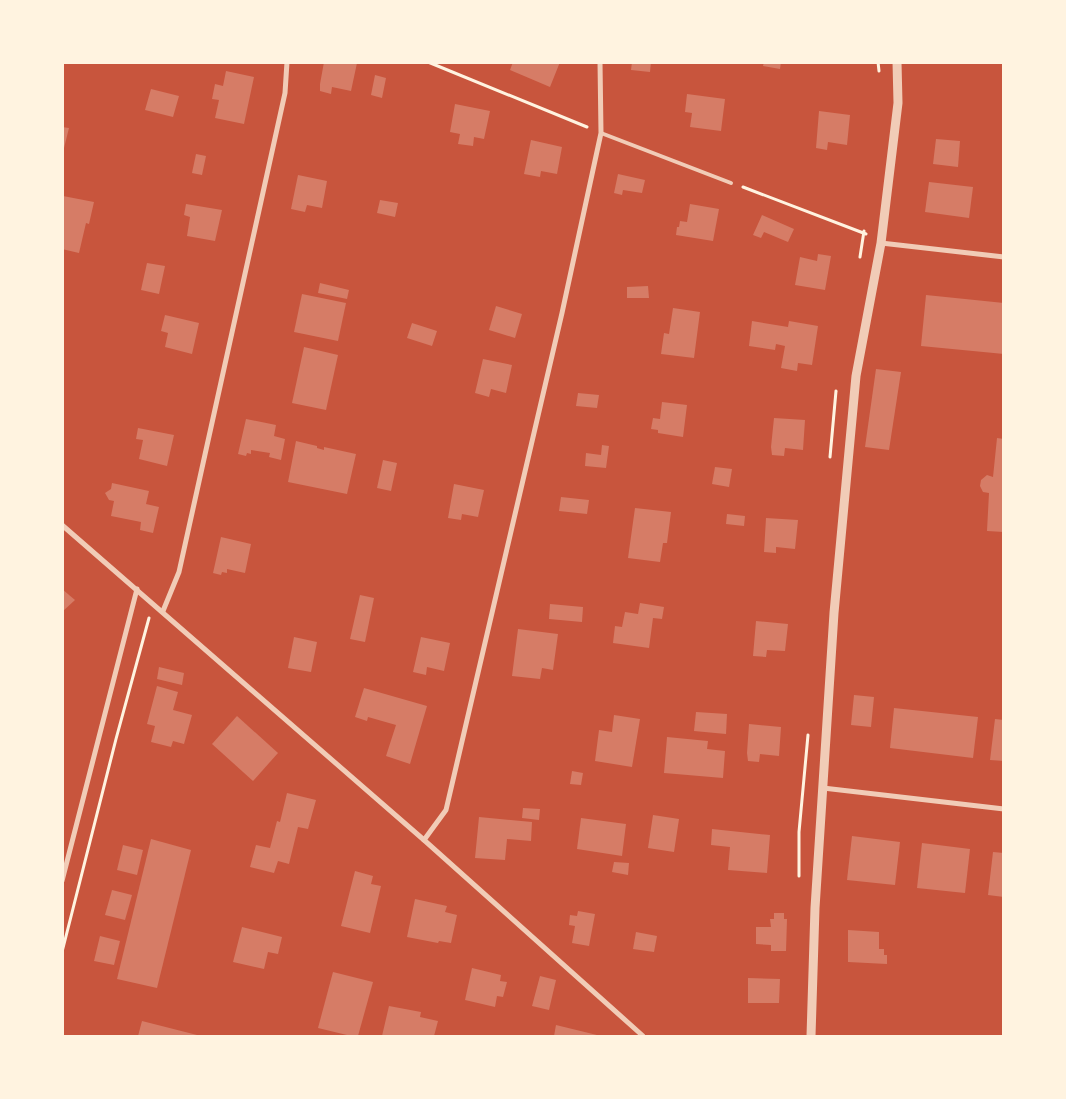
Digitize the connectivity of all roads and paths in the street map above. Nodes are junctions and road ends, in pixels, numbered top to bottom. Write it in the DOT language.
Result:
graph roads {
  1 [pos="287,62"];
  2 [pos="428,62"];
  3 [pos="600,62"];
  4 [pos="897,62"];
  5 [pos="601,133"];
  6 [pos="731,183"];
  7 [pos="880,241"];
  8 [pos="1004,257"];
  9 [pos="62,525"];
  10 [pos="137,589"];
  11 [pos="152,602"];
  12 [pos="163,611"];
  13 [pos="822,788"];
  14 [pos="1004,809"];
  15 [pos="424,840"];
  16 [pos="62,881"];
  17 [pos="62,952"];
  18 [pos="643,1036"];
  19 [pos="811,1036"];
  1 -- 12 [label="street"];
  2 -- 5 [label="path"];
  3 -- 5 [label="street"];
  4 -- 7 [label="street"];
  5 -- 6 [label="lane"];
  5 -- 15 [label="street"];
  6 -- 7 [label="path"];
  7 -- 8 [label="street"];
  7 -- 13 [label="street"];
  9 -- 10 [label="street"];
  10 -- 11 [label="street"];
  10 -- 16 [label="street"];
  11 -- 12 [label="street"];
  11 -- 17 [label="path"];
  12 -- 15 [label="street"];
  13 -- 14 [label="street"];
  13 -- 19 [label="street"];
  15 -- 18 [label="street"];
}
